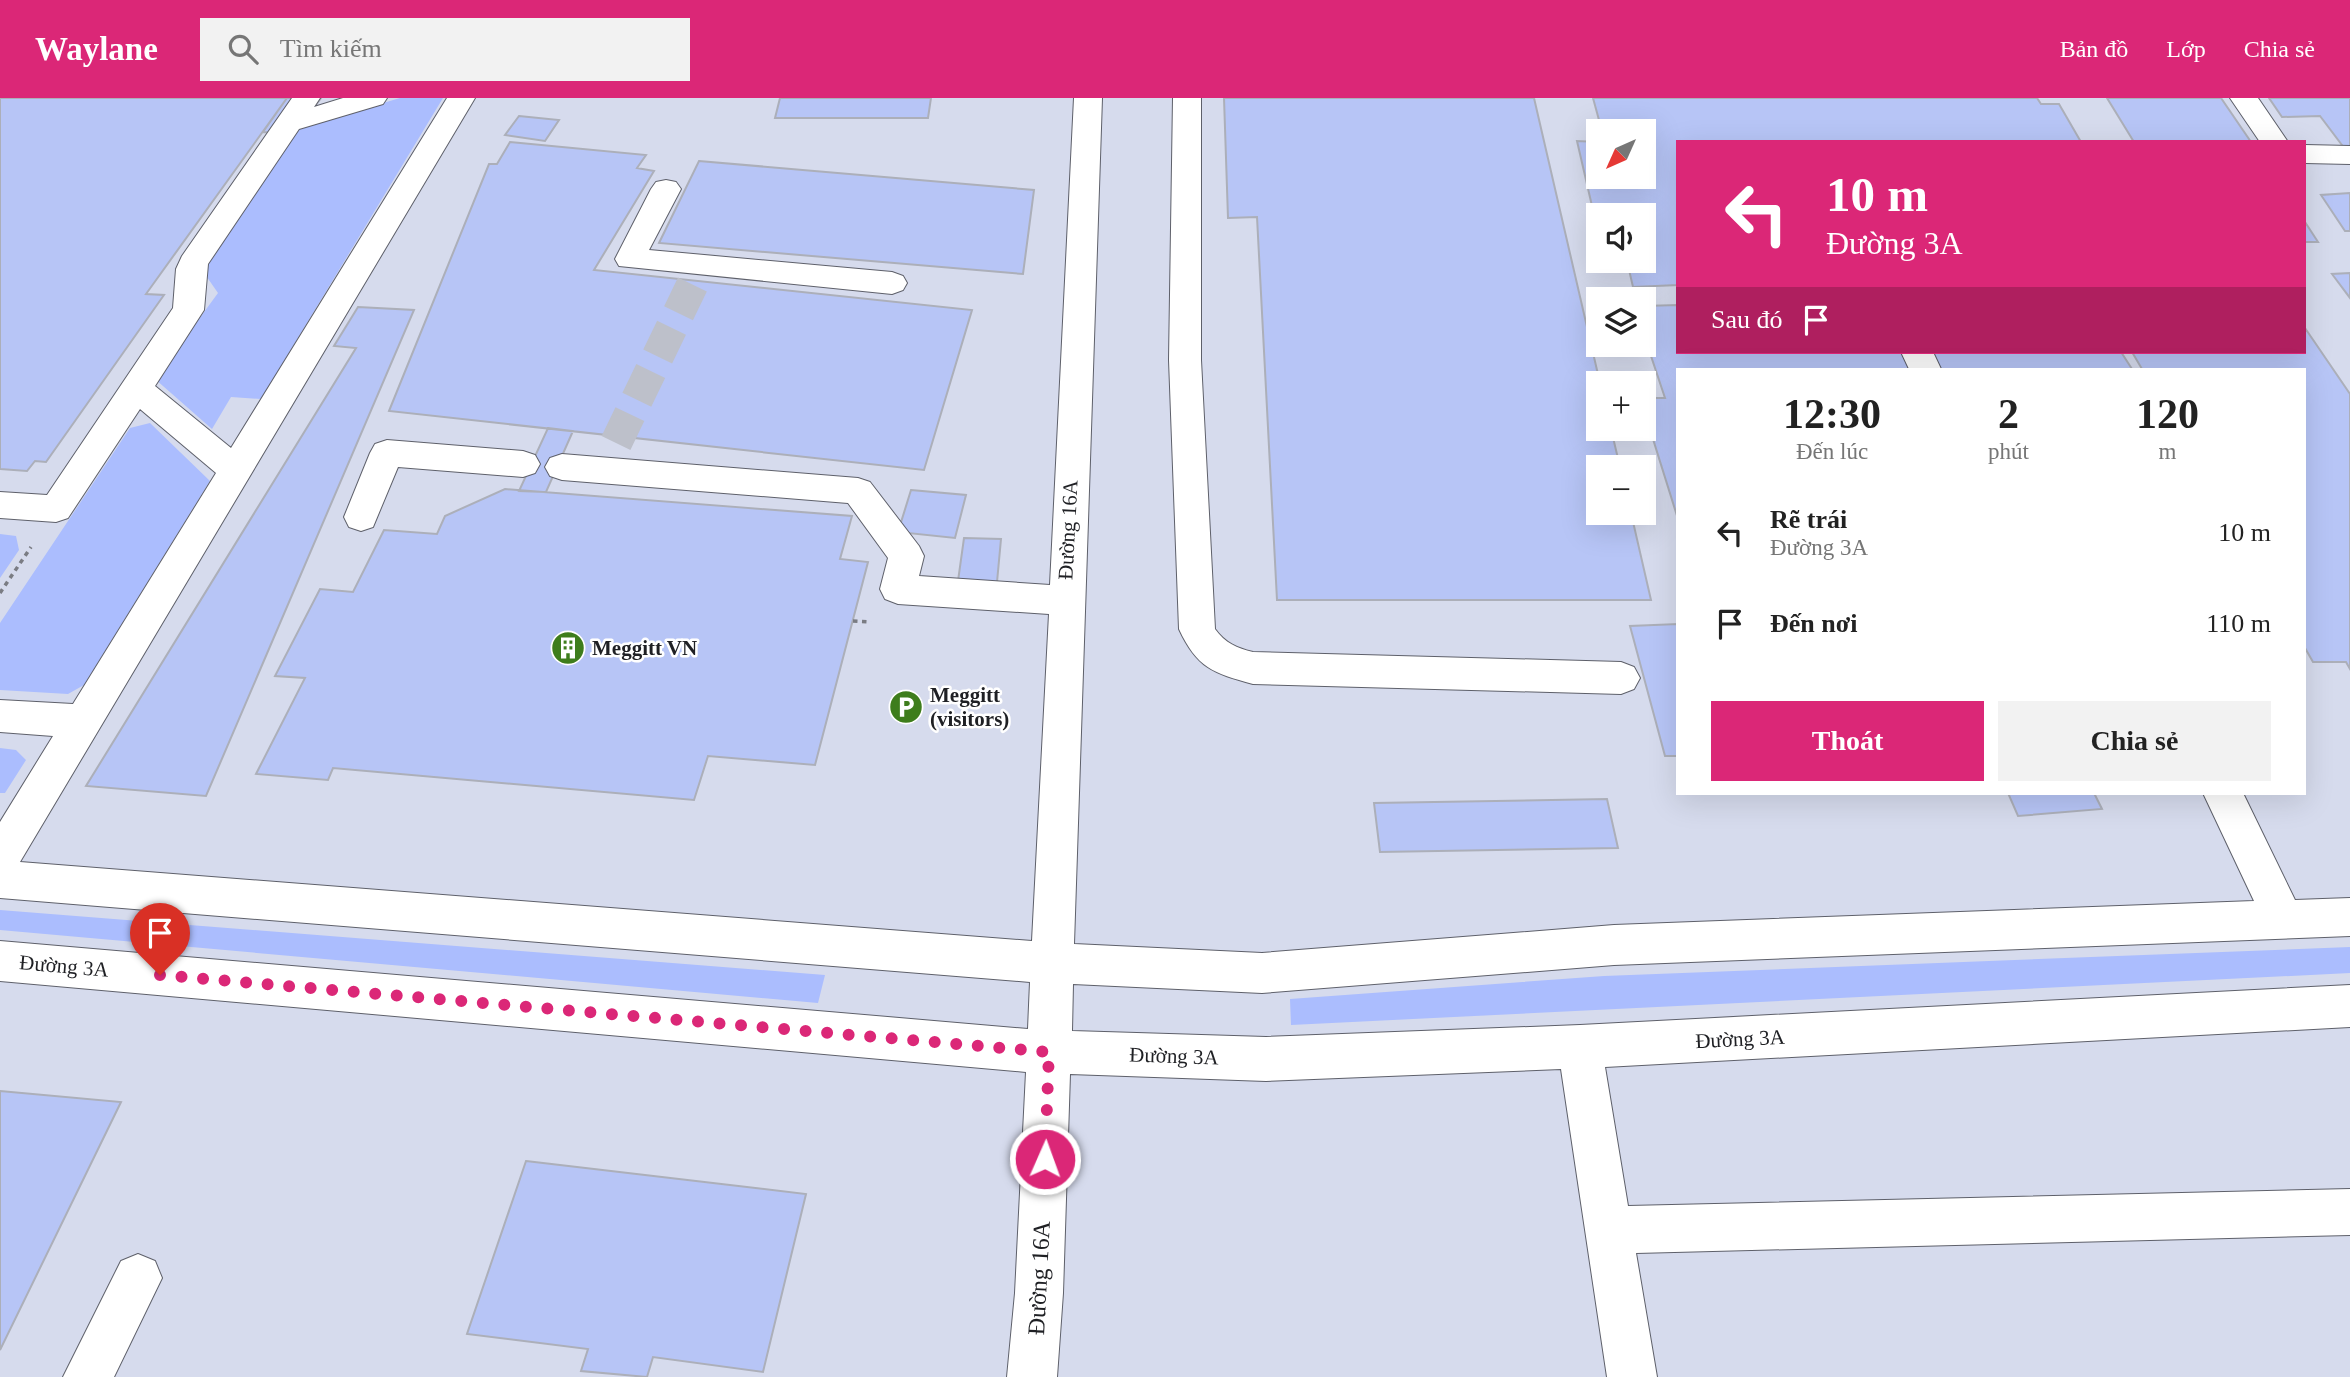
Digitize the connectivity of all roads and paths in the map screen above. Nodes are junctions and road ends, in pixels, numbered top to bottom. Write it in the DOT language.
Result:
graph roads {
  1 [pos="373,98"];
  2 [pos="461,98"];
  3 [pos="1088,98"];
  4 [pos="1187,98"];
  5 [pos="2244,98"];
  6 [pos="298,110"];
  7 [pos="2273,140"];
  8 [pos="2306,154"];
  9 [pos="2350,155"];
  10 [pos="666,189"];
  11 [pos="892,283"];
  12 [pos="136,388"];
  13 [pos="523,464"];
  14 [pos="562,467"];
  15 [pos="235,470"];
  16 [pos="0,505"];
  17 [pos="56,509"];
  18 [pos="361,517"];
  19 [pos="0,593"];
  20 [pos="1065,601"];
  21 [pos="1621,678"];
  22 [pos="0,716"];
  23 [pos="83,721"];
  24 [pos="2224,795"];
  25 [pos="0,858"];
  26 [pos="0,879"];
  27 [pos="2350,918"];
  28 [pos="2284,920"];
  29 [pos="0,961"];
  30 [pos="1051,963"];
  31 [pos="2350,1006"];
  32 [pos="1580,1047"];
  33 [pos="1049,1052"];
  34 [pos="2350,1212"];
  35 [pos="1611,1230"];
  36 [pos="138,1278"];
  37 [pos="88,1377"];
  38 [pos="1032,1377"];
  39 [pos="1632,1377"];
  1 -- 6 [label="street"];
  2 -- 15 [label="street"];
  3 -- 20 [label="street, Đường 16A"];
  4 -- 21 [label="street"];
  5 -- 7 [label="street"];
  6 -- 12 [label="street"];
  8 -- 9 [label="street"];
  10 -- 11 [label="street"];
  12 -- 15 [label="street"];
  12 -- 17 [label="street"];
  13 -- 18 [label="street"];
  14 -- 20 [label="street"];
  15 -- 23 [label="street"];
  16 -- 17 [label="street"];
  17 -- 19 [label="path"];
  20 -- 30 [label="street, Đường 16A"];
  22 -- 23 [label="street"];
  23 -- 25 [label="street"];
  24 -- 28 [label="street"];
  26 -- 30 [label="street"];
  27 -- 28 [label="street"];
  28 -- 30 [label="street"];
  29 -- 33 [label="street, Đường 3A"];
  30 -- 33 [label="street, Đường 16A"];
  31 -- 32 [label="street, Đường 3A"];
  32 -- 33 [label="street, Đường 3A"];
  32 -- 35 [label="street"];
  33 -- 38 [label="street, Đường 16A"];
  34 -- 35 [label="street"];
  35 -- 39 [label="street"];
  36 -- 37 [label="street"];
}
